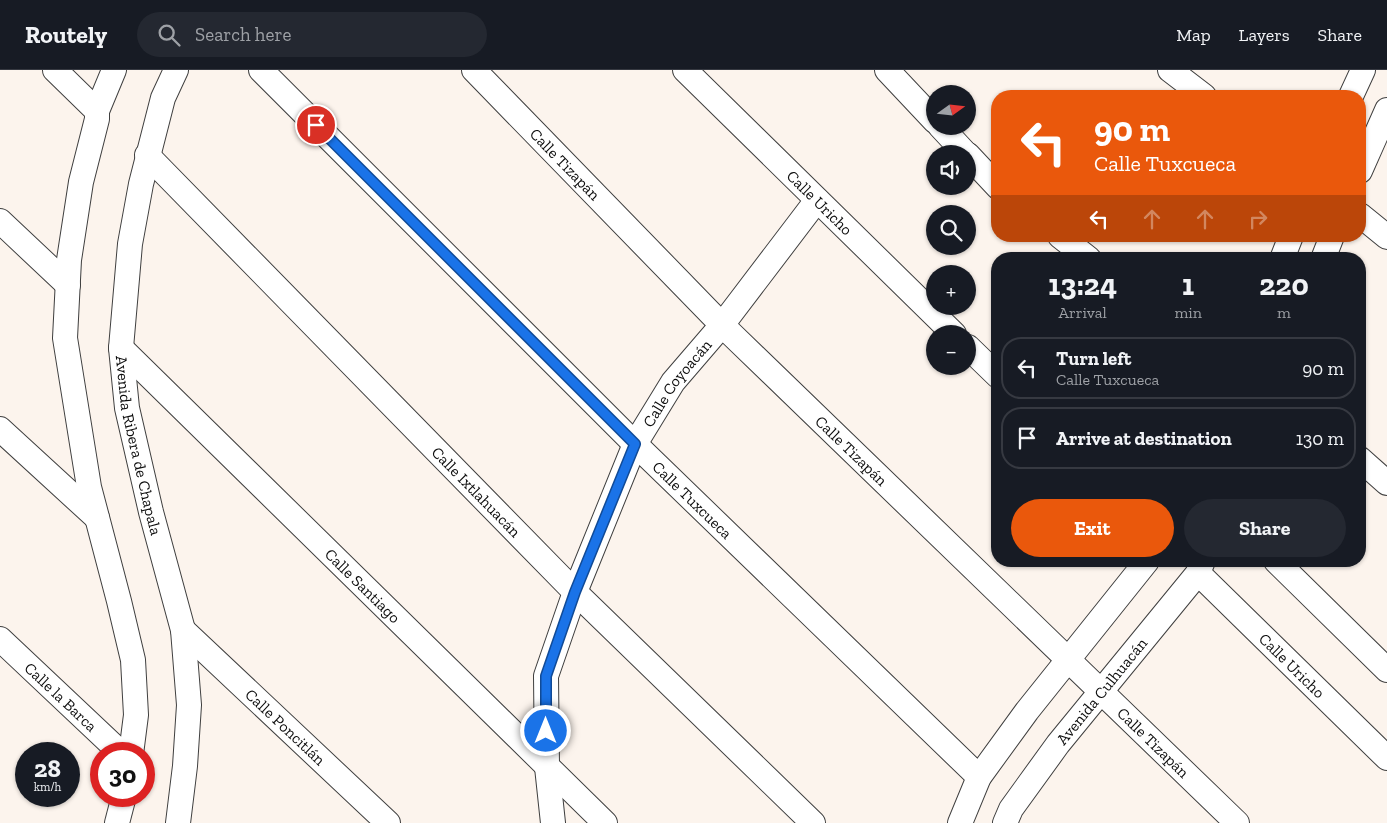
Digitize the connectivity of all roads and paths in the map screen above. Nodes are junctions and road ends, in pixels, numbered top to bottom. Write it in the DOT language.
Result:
graph roads {
  1 [pos="55,70"];
  2 [pos="114,70"];
  3 [pos="176,70"];
  4 [pos="261,70"];
  5 [pos="474,70"];
  6 [pos="685,70"];
  7 [pos="887,70"];
  8 [pos="1170,70"];
  9 [pos="1363,70"];
  10 [pos="1196,90"];
  11 [pos="1354,90"];
  12 [pos="1387,110"];
  13 [pos="97,111"];
  14 [pos="926,111"];
  15 [pos="949,135"];
  16 [pos="958,145"];
  17 [pos="147,155"];
  18 [pos="1366,157"];
  19 [pos="976,163"];
  20 [pos="991,179"];
  21 [pos="817,200"];
  22 [pos="1366,220"];
  23 [pos="0,221"];
  24 [pos="1387,237"];
  25 [pos="1068,242"];
  26 [pos="1080,252"];
  27 [pos="68,285"];
  28 [pos="945,325"];
  29 [pos="722,326"];
  30 [pos="121,348"];
  31 [pos="976,355"];
  32 [pos="991,369"];
  33 [pos="0,429"];
  34 [pos="635,444"];
  35 [pos="1366,464"];
  36 [pos="1387,483"];
  37 [pos="97,518"];
  38 [pos="1142,567"];
  39 [pos="1200,567"];
  40 [pos="1282,567"];
  41 [pos="575,592"];
  42 [pos="183,630"];
  43 [pos="0,639"];
  44 [pos="1068,660"];
  45 [pos="1387,670"];
  46 [pos="1101,692"];
  47 [pos="109,742"];
  48 [pos="133,742"];
  49 [pos="1387,758"];
  50 [pos="546,768"];
  51 [pos="979,777"];
  52 [pos="121,807"];
  53 [pos="1013,818"];
  54 [pos="117,823"];
  55 [pos="179,823"];
  56 [pos="388,823"];
  57 [pos="553,823"];
  58 [pos="605,823"];
  59 [pos="813,823"];
  60 [pos="960,823"];
  61 [pos="1237,823"];
  1 -- 13 [label="street"];
  2 -- 13 [label="street"];
  3 -- 17 [label="street, Avenida Ribera de Chapala"];
  4 -- 34 [label="street, Calle Tuxcueca"];
  5 -- 29 [label="street, Calle Tizapán"];
  6 -- 21 [label="street, Calle Uricho"];
  7 -- 14 [label="street"];
  8 -- 10 [label="street"];
  9 -- 11 [label="street"];
  12 -- 18 [label="street"];
  13 -- 27 [label="street"];
  15 -- 16 [label="street"];
  17 -- 30 [label="street, Avenida Ribera de Chapala"];
  17 -- 41 [label="street, Calle Ixtlahuacán"];
  19 -- 20 [label="street"];
  21 -- 28 [label="street, Calle Uricho"];
  21 -- 29 [label="street, Calle Coyoacán"];
  22 -- 24 [label="street"];
  23 -- 27 [label="street"];
  25 -- 26 [label="street"];
  27 -- 37 [label="street"];
  29 -- 34 [label="street, Calle Coyoacán"];
  29 -- 44 [label="street, Calle Tizapán"];
  30 -- 42 [label="street, Avenida Ribera de Chapala"];
  30 -- 50 [label="street, Calle Santiago"];
  31 -- 32 [label="street"];
  33 -- 37 [label="street"];
  34 -- 41 [label="street, Calle Coyoacán"];
  34 -- 51 [label="street, Calle Tuxcueca"];
  35 -- 36 [label="street"];
  37 -- 48 [label="street"];
  38 -- 44 [label="street"];
  39 -- 46 [label="street, Avenida Culhuacán"];
  39 -- 49 [label="street, Calle Uricho"];
  40 -- 45 [label="street"];
  41 -- 50 [label="street, Calle Coyoacán"];
  41 -- 59 [label="street, Calle Ixtlahuacán"];
  42 -- 55 [label="street, Avenida Ribera de Chapala"];
  42 -- 56 [label="street, Calle Poncitlán"];
  43 -- 47 [label="street, Calle la Barca"];
  44 -- 46 [label="street, Calle Tizapán"];
  44 -- 51 [label="street"];
  46 -- 53 [label="street, Avenida Culhuacán"];
  46 -- 61 [label="street, Calle Tizapán"];
  50 -- 57 [label="street, Calle Coyoacán"];
  50 -- 58 [label="street, Calle Santiago"];
  51 -- 60 [label="street"];
  52 -- 54 [label="street"];
}
